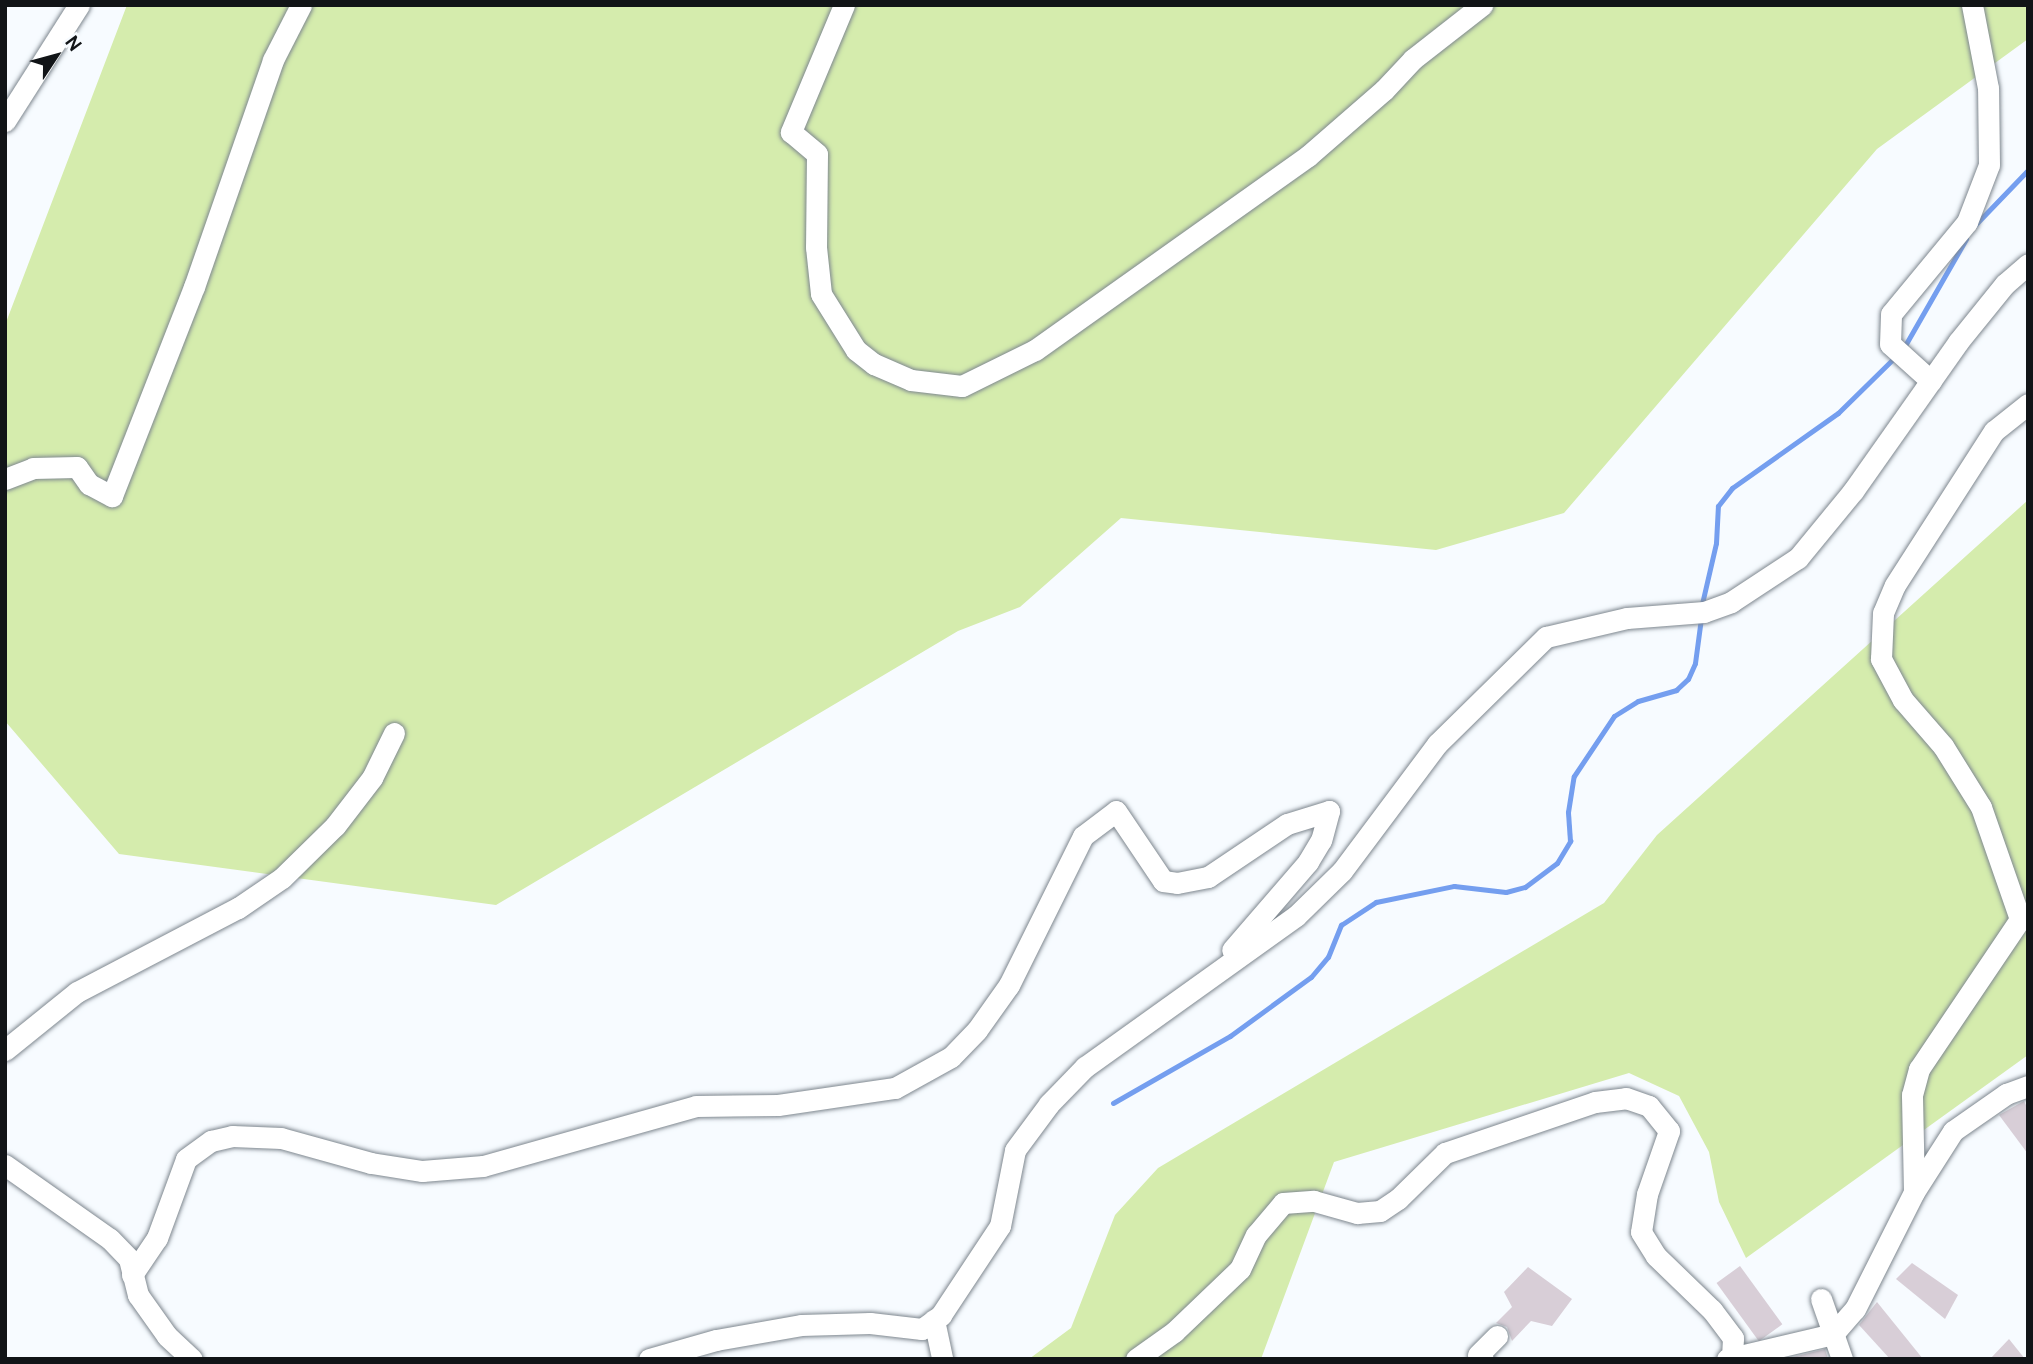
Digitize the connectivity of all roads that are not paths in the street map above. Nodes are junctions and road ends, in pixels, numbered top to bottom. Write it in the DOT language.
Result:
graph roads {
  1 [pos="79,5"];
  2 [pos="301,5"];
  3 [pos="844,5"];
  4 [pos="1482,5"];
  5 [pos="1972,5"];
  6 [pos="5,121"];
  7 [pos="2028,264"];
  8 [pos="1931,381"];
  9 [pos="2028,404"];
  10 [pos="5,479"];
  11 [pos="394,733"];
  12 [pos="1199,985"];
  13 [pos="5,1050"];
  14 [pos="2028,1086"];
  15 [pos="5,1165"];
  16 [pos="1914,1192"];
  17 [pos="132,1275"];
  18 [pos="1821,1300"];
  19 [pos="934,1320"];
  20 [pos="1833,1334"];
  21 [pos="1497,1336"];
  22 [pos="1730,1358"];
  23 [pos="192,1359"];
  24 [pos="649,1359"];
  25 [pos="942,1359"];
  26 [pos="1136,1359"];
  27 [pos="1483,1359"];
  28 [pos="1842,1359"];
  1 -- 6 [label="street"];
  2 -- 10 [label="street"];
  3 -- 4 [label="street"];
  5 -- 8 [label="street"];
  7 -- 8 [label="street"];
  8 -- 12 [label="street"];
  9 -- 16 [label="street"];
  11 -- 13 [label="street"];
  12 -- 17 [label="street"];
  12 -- 19 [label="street"];
  14 -- 16 [label="street"];
  15 -- 17 [label="street"];
  16 -- 20 [label="street"];
  17 -- 23 [label="street"];
  18 -- 20 [label="street"];
  19 -- 24 [label="street"];
  19 -- 25 [label="street"];
  20 -- 22 [label="street"];
  20 -- 28 [label="street"];
  21 -- 27 [label="street"];
  22 -- 26 [label="street"];
}
